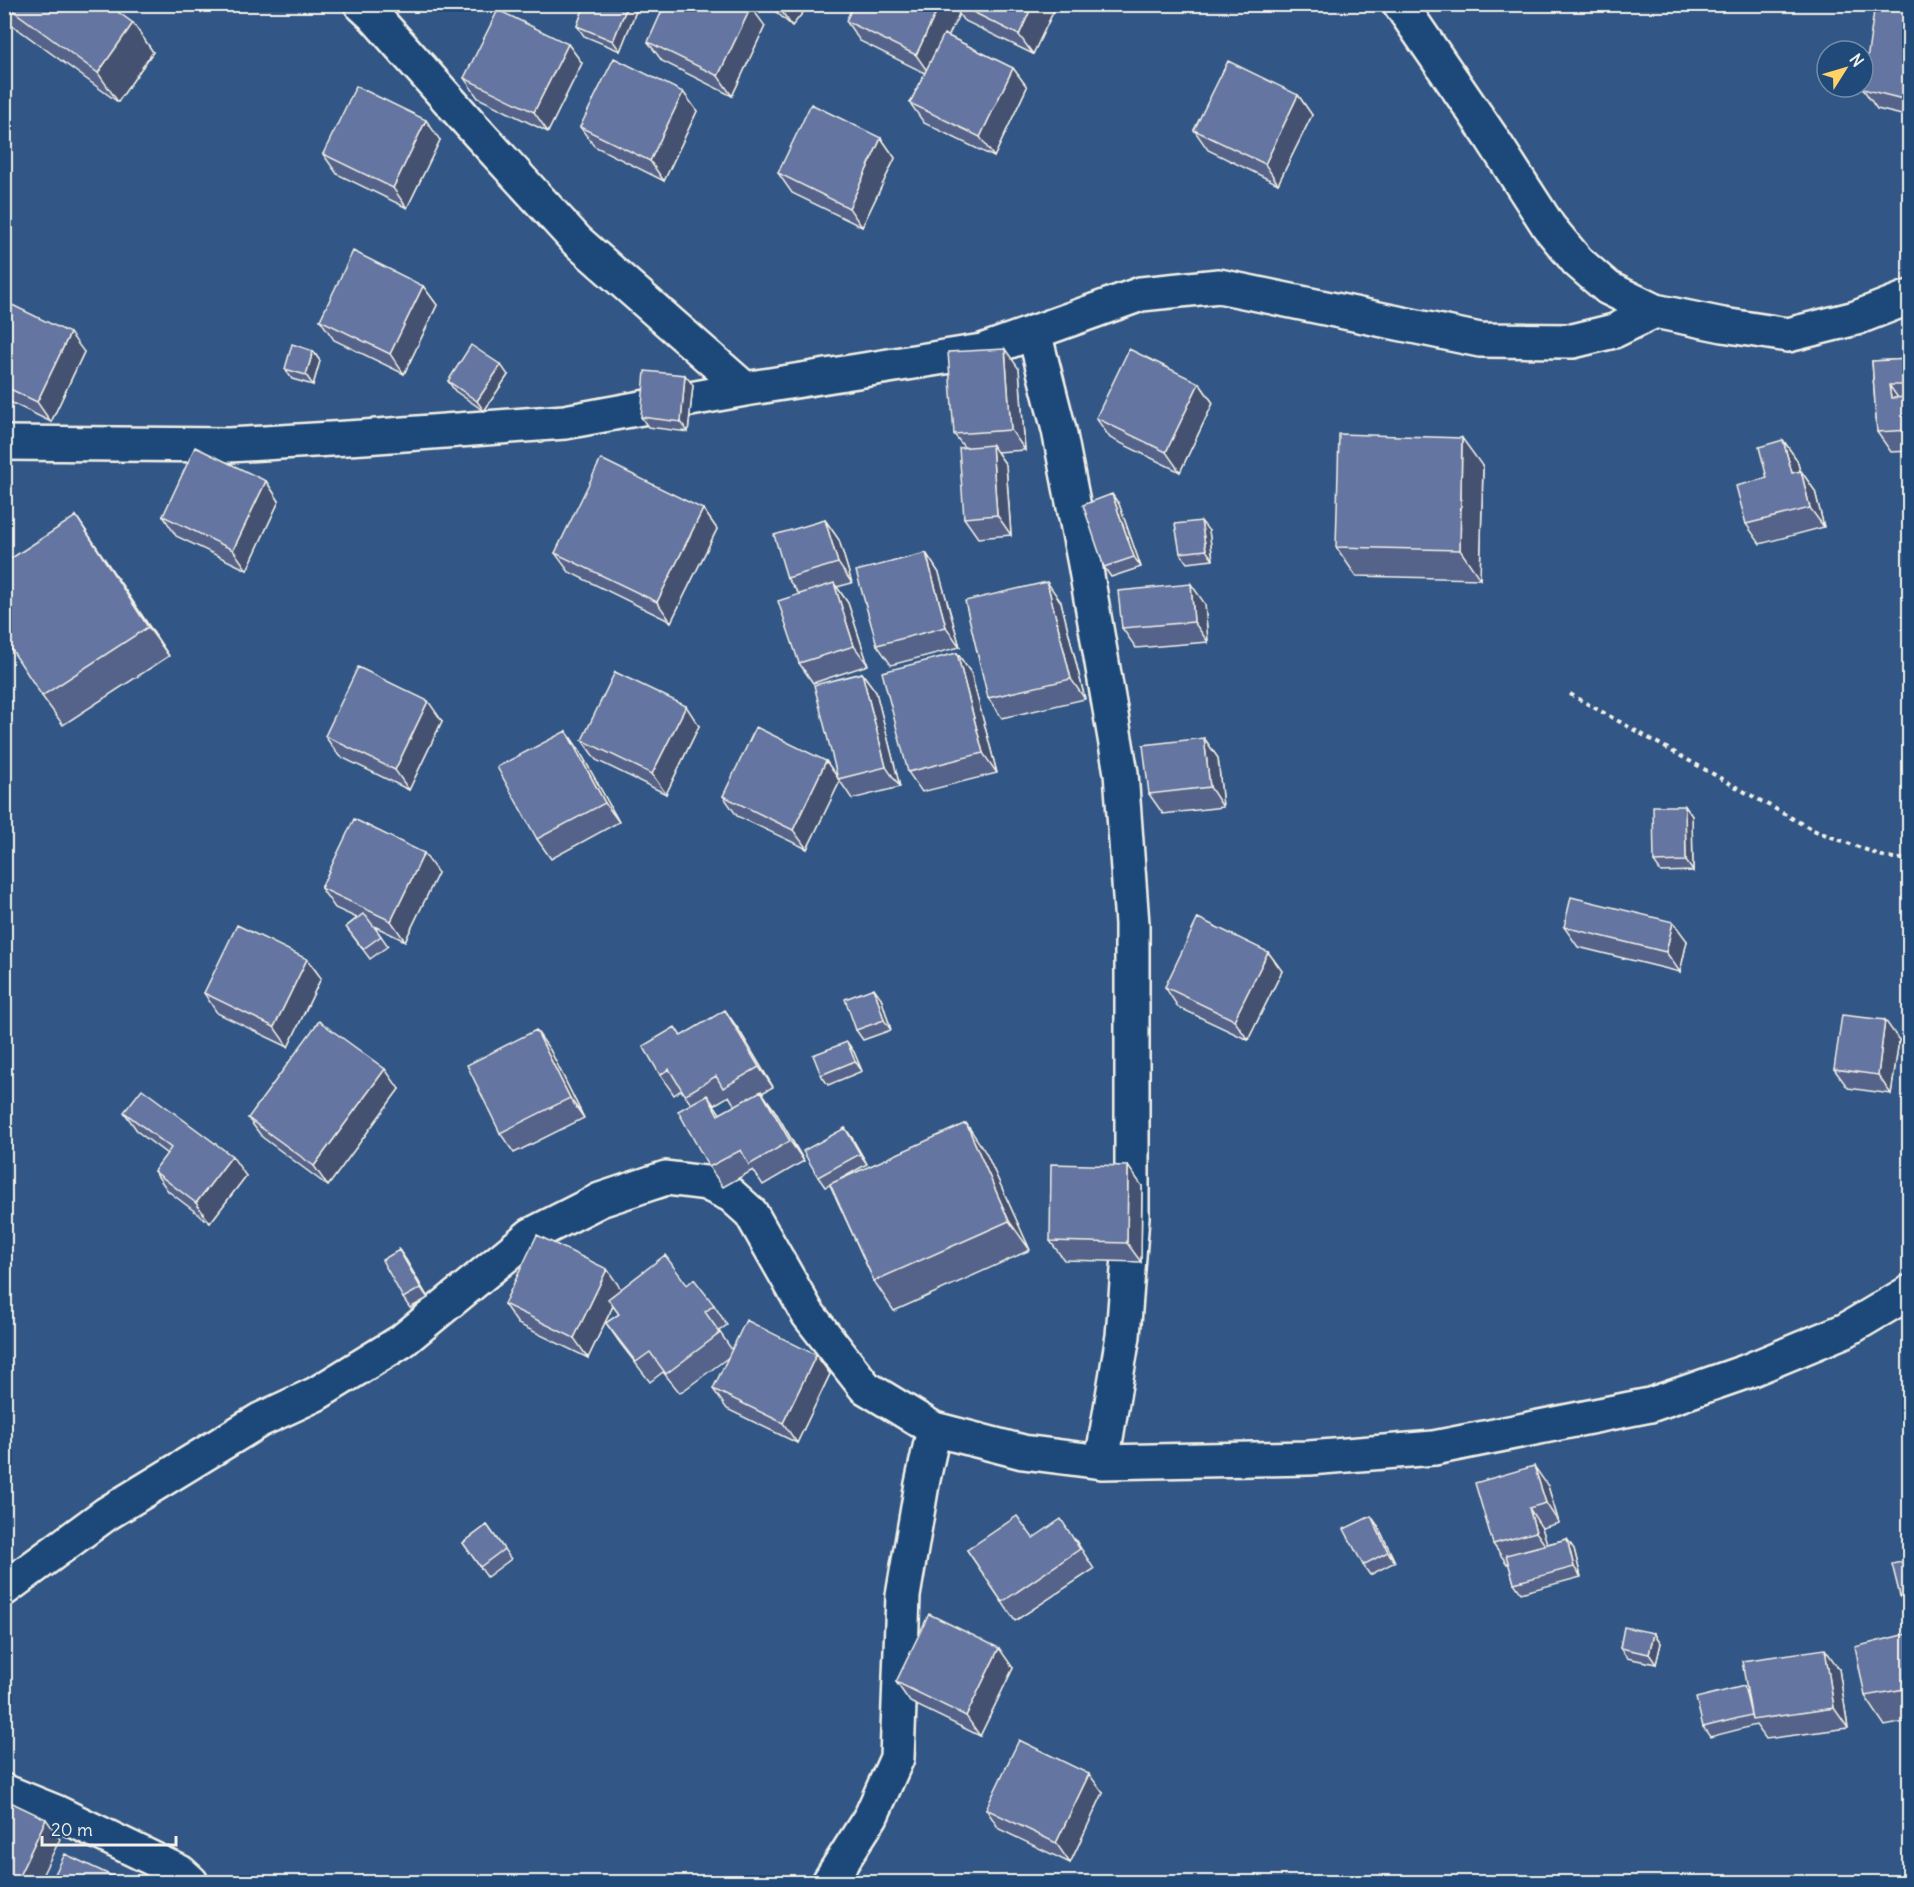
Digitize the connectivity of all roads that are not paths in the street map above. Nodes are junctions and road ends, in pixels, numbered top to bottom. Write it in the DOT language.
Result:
graph roads {
  1 [pos="361,4"];
  2 [pos="1400,4"];
  3 [pos="1910,297"];
  4 [pos="1655,311"];
  5 [pos="1034,332"];
  6 [pos="745,389"];
  7 [pos="4,443"];
  8 [pos="1910,1292"];
  9 [pos="934,1429"];
  10 [pos="1102,1462"];
  11 [pos="4,1589"];
  12 [pos="4,1791"];
  13 [pos="191,1882"];
  14 [pos="829,1882"];
  1 -- 6 [label="street"];
  2 -- 4 [label="street"];
  3 -- 4 [label="street"];
  4 -- 5 [label="street"];
  5 -- 6 [label="street"];
  5 -- 10 [label="street"];
  6 -- 7 [label="street"];
  8 -- 10 [label="street"];
  9 -- 10 [label="street"];
  9 -- 11 [label="street"];
  9 -- 14 [label="street"];
  12 -- 13 [label="street"];
}
